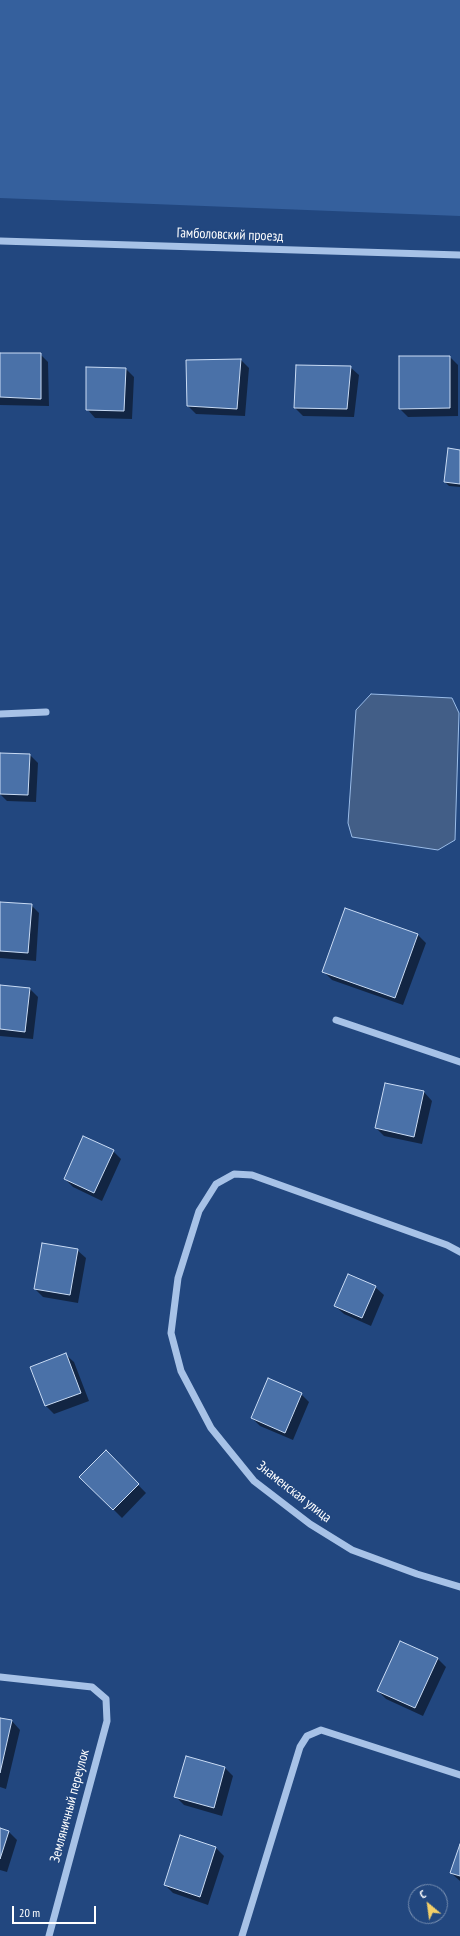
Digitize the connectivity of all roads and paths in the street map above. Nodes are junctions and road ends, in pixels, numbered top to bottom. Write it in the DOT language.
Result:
graph roads {
  1 [pos="0,241"];
  2 [pos="460,255"];
  3 [pos="46,712"];
  4 [pos="0,714"];
  5 [pos="336,1020"];
  6 [pos="460,1062"];
  7 [pos="460,1252"];
  8 [pos="460,1587"];
  9 [pos="0,1677"];
  10 [pos="460,1775"];
  11 [pos="49,1936"];
  12 [pos="242,1936"];
  1 -- 2 [label="street, Гамболовский проезд"];
  3 -- 4 [label="street"];
  5 -- 6 [label="street"];
  7 -- 8 [label="street, Знаменская улица"];
  9 -- 11 [label="street, Земляничный переулок"];
  10 -- 12 [label="street"];
}
